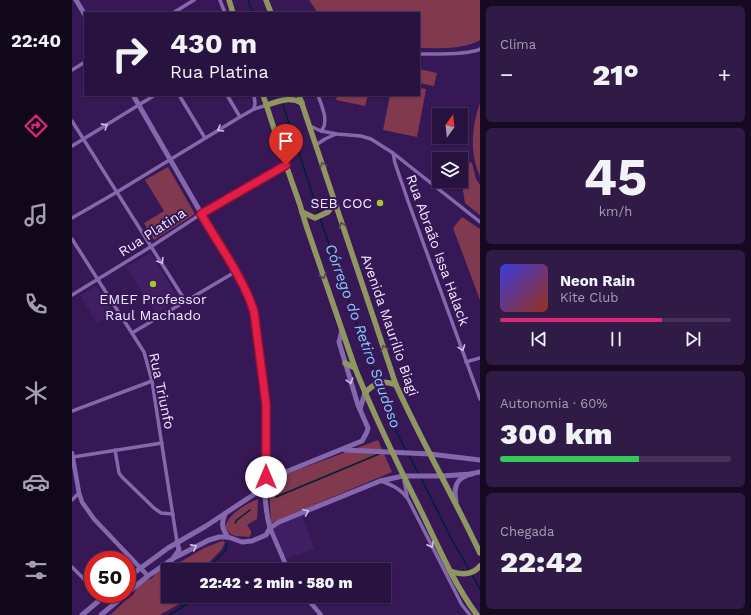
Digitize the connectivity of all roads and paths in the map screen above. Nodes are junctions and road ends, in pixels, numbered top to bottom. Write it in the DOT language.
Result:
graph roads {
  1 [pos="76,0"];
  2 [pos="194,0"];
  3 [pos="220,0"];
  4 [pos="229,0"];
  5 [pos="266,0"];
  6 [pos="176,12"];
  7 [pos="225,12"];
  8 [pos="233,12"];
  9 [pos="271,12"];
  10 [pos="84,13"];
  11 [pos="478,50"];
  12 [pos="420,54"];
  13 [pos="84,63"];
  14 [pos="72,70"];
  15 [pos="134,96"];
  16 [pos="153,96"];
  17 [pos="180,96"];
  18 [pos="228,96"];
  19 [pos="254,96"];
  20 [pos="264,96"];
  21 [pos="299,96"];
  22 [pos="318,96"];
  23 [pos="279,102"];
  24 [pos="302,103"];
  25 [pos="139,105"];
  26 [pos="267,105"];
  27 [pos="254,109"];
  28 [pos="270,115"];
  29 [pos="240,117"];
  30 [pos="72,121"];
  31 [pos="310,126"];
  32 [pos="321,131"];
  33 [pos="337,134"];
  34 [pos="205,138"];
  35 [pos="83,140"];
  36 [pos="72,146"];
  37 [pos="316,146"];
  38 [pos="393,153"];
  39 [pos="170,159"];
  40 [pos="286,165"];
  41 [pos="118,192"];
  42 [pos="335,202"];
  43 [pos="302,212"];
  44 [pos="201,214"];
  45 [pos="72,218"];
  46 [pos="480,222"];
  47 [pos="72,238"];
  48 [pos="152,246"];
  49 [pos="235,272"];
  50 [pos="98,280"];
  51 [pos="72,295"];
  52 [pos="186,302"];
  53 [pos="342,330"];
  54 [pos="132,333"];
  55 [pos="480,358"];
  56 [pos="466,362"];
  57 [pos="345,363"];
  58 [pos="355,368"];
  59 [pos="152,381"];
  60 [pos="396,385"];
  61 [pos="365,393"];
  62 [pos="480,399"];
  63 [pos="360,409"];
  64 [pos="72,411"];
  65 [pos="162,443"];
  66 [pos="115,450"];
  67 [pos="342,450"];
  68 [pos="390,451"];
  69 [pos="430,454"];
  70 [pos="72,455"];
  71 [pos="480,460"];
  72 [pos="266,468"];
  73 [pos="288,471"];
  74 [pos="480,472"];
  75 [pos="472,474"];
  76 [pos="403,476"];
  77 [pos="442,476"];
  78 [pos="380,481"];
  79 [pos="265,486"];
  80 [pos="79,493"];
  81 [pos="407,498"];
  82 [pos="72,500"];
  83 [pos="456,502"];
  84 [pos="173,514"];
  85 [pos="225,514"];
  86 [pos="420,523"];
  87 [pos="270,528"];
  88 [pos="430,529"];
  89 [pos="228,537"];
  90 [pos="177,542"];
  91 [pos="480,553"];
  92 [pos="174,558"];
  93 [pos="285,563"];
  94 [pos="72,567"];
  95 [pos="140,567"];
  96 [pos="479,567"];
  97 [pos="136,570"];
  98 [pos="450,571"];
  99 [pos="148,576"];
  100 [pos="84,579"];
  101 [pos="136,586"];
  102 [pos="95,603"];
  103 [pos="116,603"];
  104 [pos="311,603"];
  105 [pos="82,615"];
  106 [pos="102,615"];
  107 [pos="321,615"];
  108 [pos="470,615"];
  109 [pos="477,615"];
  1 -- 10 [label="main road"];
  2 -- 6 [label="street"];
  3 -- 7 [label="street"];
  4 -- 8 [label="main road"];
  5 -- 9 [label="main road"];
  11 -- 12 [label="street"];
  13 -- 14 [label="street"];
  15 -- 25 [label="main road"];
  16 -- 25 [label="street"];
  17 -- 34 [label="street"];
  18 -- 29 [label="street"];
  19 -- 27 [label="street"];
  20 -- 26 [label="main road"];
  21 -- 24 [label="main road, Avenida Maurílio Biagi"];
  22 -- 32 [label="street"];
  23 -- 24 [label="main road"];
  23 -- 26 [label="main road"];
  23 -- 28 [label="main road"];
  24 -- 31 [label="main road, Avenida Maurílio Biagi"];
  35 -- 25 [label="street, one-way"];
  25 -- 39 [label="main road"];
  26 -- 27 [label="street"];
  26 -- 28 [label="main road"];
  27 -- 29 [label="street"];
  28 -- 40 [label="main road"];
  29 -- 34 [label="street, one-way"];
  30 -- 35 [label="street"];
  31 -- 32 [label="street"];
  31 -- 37 [label="main road, Avenida Maurílio Biagi"];
  32 -- 33 [label="street"];
  33 -- 37 [label="street"];
  33 -- 38 [label="street"];
  34 -- 39 [label="street"];
  35 -- 36 [label="street"];
  35 -- 41 [label="street"];
  42 -- 37 [label="main road, Avenida Maurílio Biagi, one-way"];
  38 -- 46 [label="street"];
  38 -- 56 [label="street, Rua Abraão Issa Halack, one-way"];
  39 -- 41 [label="street"];
  39 -- 44 [label="main road"];
  40 -- 43 [label="main road"];
  40 -- 44 [label="street, Rua Platina"];
  41 -- 45 [label="street"];
  41 -- 48 [label="street"];
  42 -- 43 [label="main road"];
  60 -- 42 [label="main road, Avenida Maurílio Biagi, one-way"];
  43 -- 53 [label="main road, one-way"];
  44 -- 48 [label="street, Rua Platina"];
  44 -- 49 [label="main road"];
  47 -- 50 [label="street, Rua Triunfo"];
  48 -- 50 [label="street, Rua Platina"];
  48 -- 52 [label="street, one-way"];
  49 -- 52 [label="street"];
  49 -- 72 [label="main road"];
  50 -- 51 [label="street, Rua Platina"];
  50 -- 54 [label="street, Rua Triunfo"];
  52 -- 54 [label="street"];
  53 -- 57 [label="main road"];
  53 -- 58 [label="main road"];
  54 -- 59 [label="street, Rua Triunfo"];
  55 -- 56 [label="street"];
  56 -- 62 [label="street, Rua Abraão Issa Halack"];
  57 -- 58 [label="main road"];
  57 -- 63 [label="main road, one-way"];
  58 -- 61 [label="main road"];
  59 -- 64 [label="street"];
  59 -- 65 [label="street, Rua Triunfo"];
  60 -- 61 [label="main road"];
  60 -- 69 [label="main road, Avenida Maurílio Biagi"];
  61 -- 63 [label="main road"];
  61 -- 68 [label="main road"];
  63 -- 67 [label="main road"];
  65 -- 66 [label="street"];
  65 -- 84 [label="street, Rua Triunfo"];
  66 -- 70 [label="street"];
  66 -- 84 [label="street"];
  67 -- 68 [label="main road"];
  67 -- 73 [label="main road"];
  68 -- 69 [label="main road"];
  68 -- 76 [label="main road"];
  69 -- 71 [label="main road"];
  69 -- 77 [label="main road, Avenida Maurílio Biagi"];
  70 -- 80 [label="street"];
  72 -- 73 [label="main road"];
  72 -- 79 [label="main road"];
  73 -- 79 [label="main road"];
  74 -- 75 [label="main road"];
  75 -- 77 [label="main road"];
  75 -- 83 [label="main road"];
  76 -- 77 [label="main road"];
  76 -- 78 [label="main road"];
  76 -- 81 [label="street"];
  76 -- 88 [label="main road"];
  77 -- 83 [label="main road, Avenida Maurílio Biagi"];
  78 -- 81 [label="street"];
  87 -- 78 [label="main road, one-way"];
  79 -- 85 [label="main road"];
  79 -- 87 [label="main road"];
  80 -- 82 [label="street"];
  80 -- 95 [label="street"];
  81 -- 86 [label="street"];
  83 -- 91 [label="main road, Avenida Maurílio Biagi"];
  84 -- 90 [label="street, Rua Triunfo"];
  85 -- 89 [label="main road"];
  85 -- 90 [label="main road"];
  86 -- 88 [label="main road"];
  86 -- 108 [label="street, one-way"];
  87 -- 89 [label="main road"];
  87 -- 93 [label="street"];
  88 -- 98 [label="main road"];
  92 -- 89 [label="main road, one-way"];
  90 -- 92 [label="main road"];
  90 -- 95 [label="main road"];
  92 -- 99 [label="main road"];
  94 -- 100 [label="street"];
  95 -- 97 [label="main road"];
  95 -- 99 [label="street"];
  96 -- 98 [label="main road"];
  98 -- 109 [label="main road"];
  99 -- 101 [label="main road"];
  102 -- 105 [label="main road"];
  103 -- 106 [label="main road"];
  104 -- 107 [label="street"];
}
